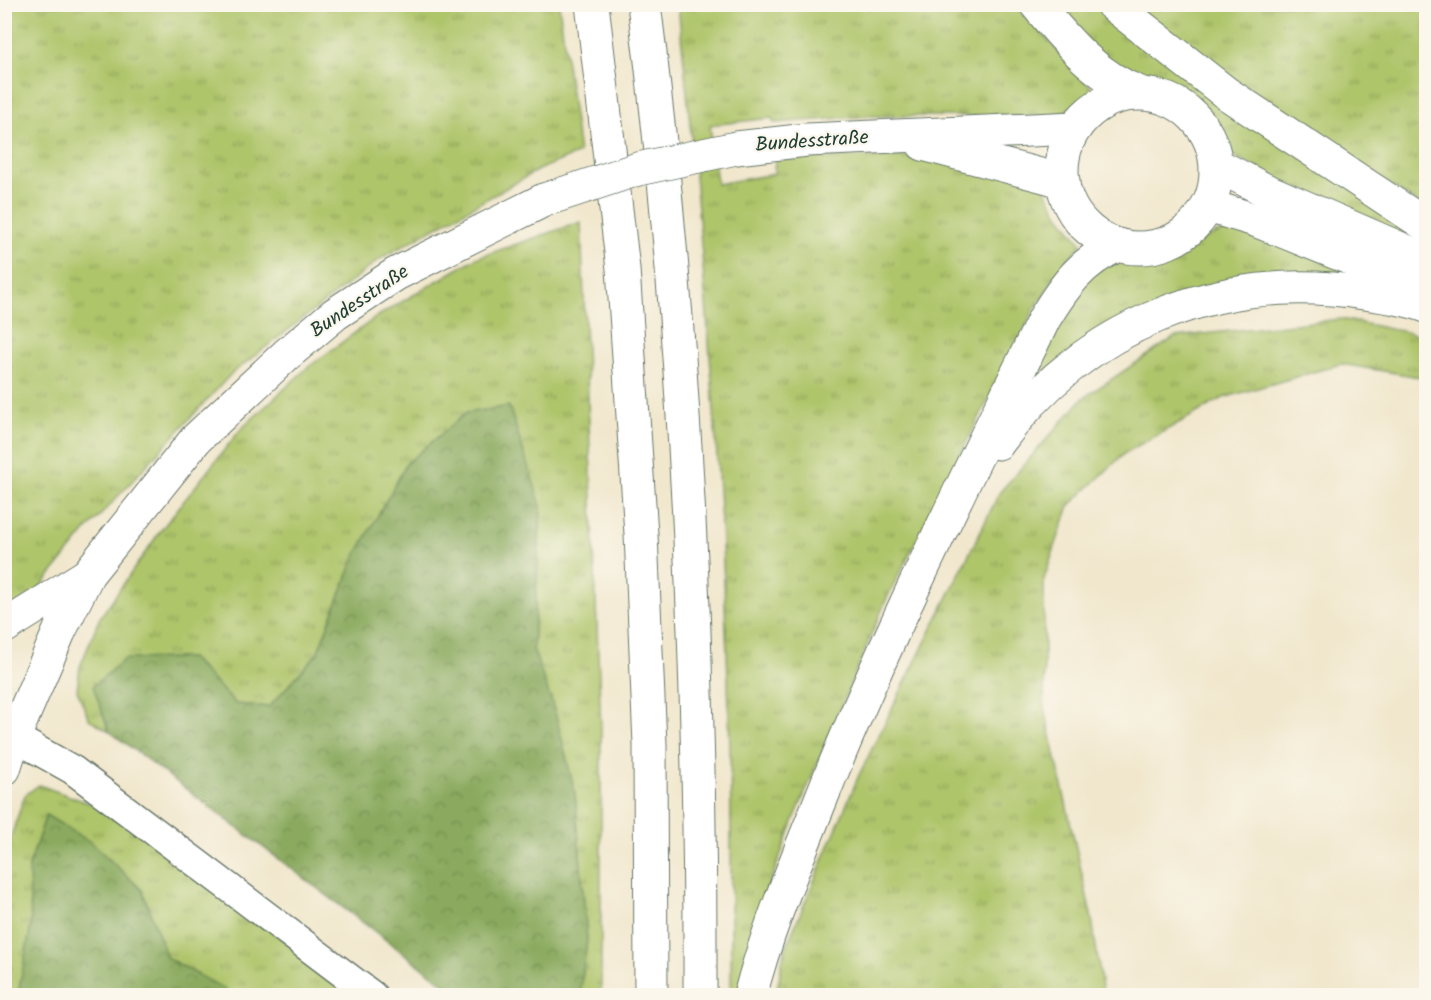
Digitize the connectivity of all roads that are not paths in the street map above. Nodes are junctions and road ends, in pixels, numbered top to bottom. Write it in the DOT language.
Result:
graph roads {
  1 [pos="592,4"];
  2 [pos="644,4"];
  3 [pos="1036,4"];
  4 [pos="1112,4"];
  5 [pos="1140,93"];
  6 [pos="1075,128"];
  7 [pos="892,136"];
  8 [pos="1217,165"];
  9 [pos="1063,181"];
  10 [pos="1208,206"];
  11 [pos="1426,225"];
  12 [pos="1118,245"];
  13 [pos="1426,260"];
  14 [pos="1426,289"];
  15 [pos="1426,306"];
  16 [pos="933,546"];
  17 [pos="88,574"];
  18 [pos="4,627"];
  19 [pos="12,721"];
  20 [pos="4,769"];
  21 [pos="373,996"];
  22 [pos="651,996"];
  23 [pos="700,996"];
  24 [pos="750,996"];
  1 -- 22 [label="main road"];
  2 -- 23 [label="main road"];
  3 -- 5 [label="main road"];
  4 -- 11 [label="main road"];
  5 -- 6 [label="main road"];
  5 -- 8 [label="main road"];
  6 -- 7 [label="main road, Bundesstraße"];
  6 -- 9 [label="main road"];
  7 -- 9 [label="main road"];
  7 -- 17 [label="main road, Bundesstraße, bridge"];
  8 -- 10 [label="main road"];
  8 -- 13 [label="main road"];
  9 -- 12 [label="main road"];
  10 -- 12 [label="main road"];
  10 -- 14 [label="main road"];
  12 -- 16 [label="main road"];
  15 -- 16 [label="main road"];
  16 -- 24 [label="main road"];
  17 -- 18 [label="main road"];
  17 -- 19 [label="main road, Bundesstraße"];
  19 -- 20 [label="main road, Bundesstraße"];
  19 -- 21 [label="street"];
}
